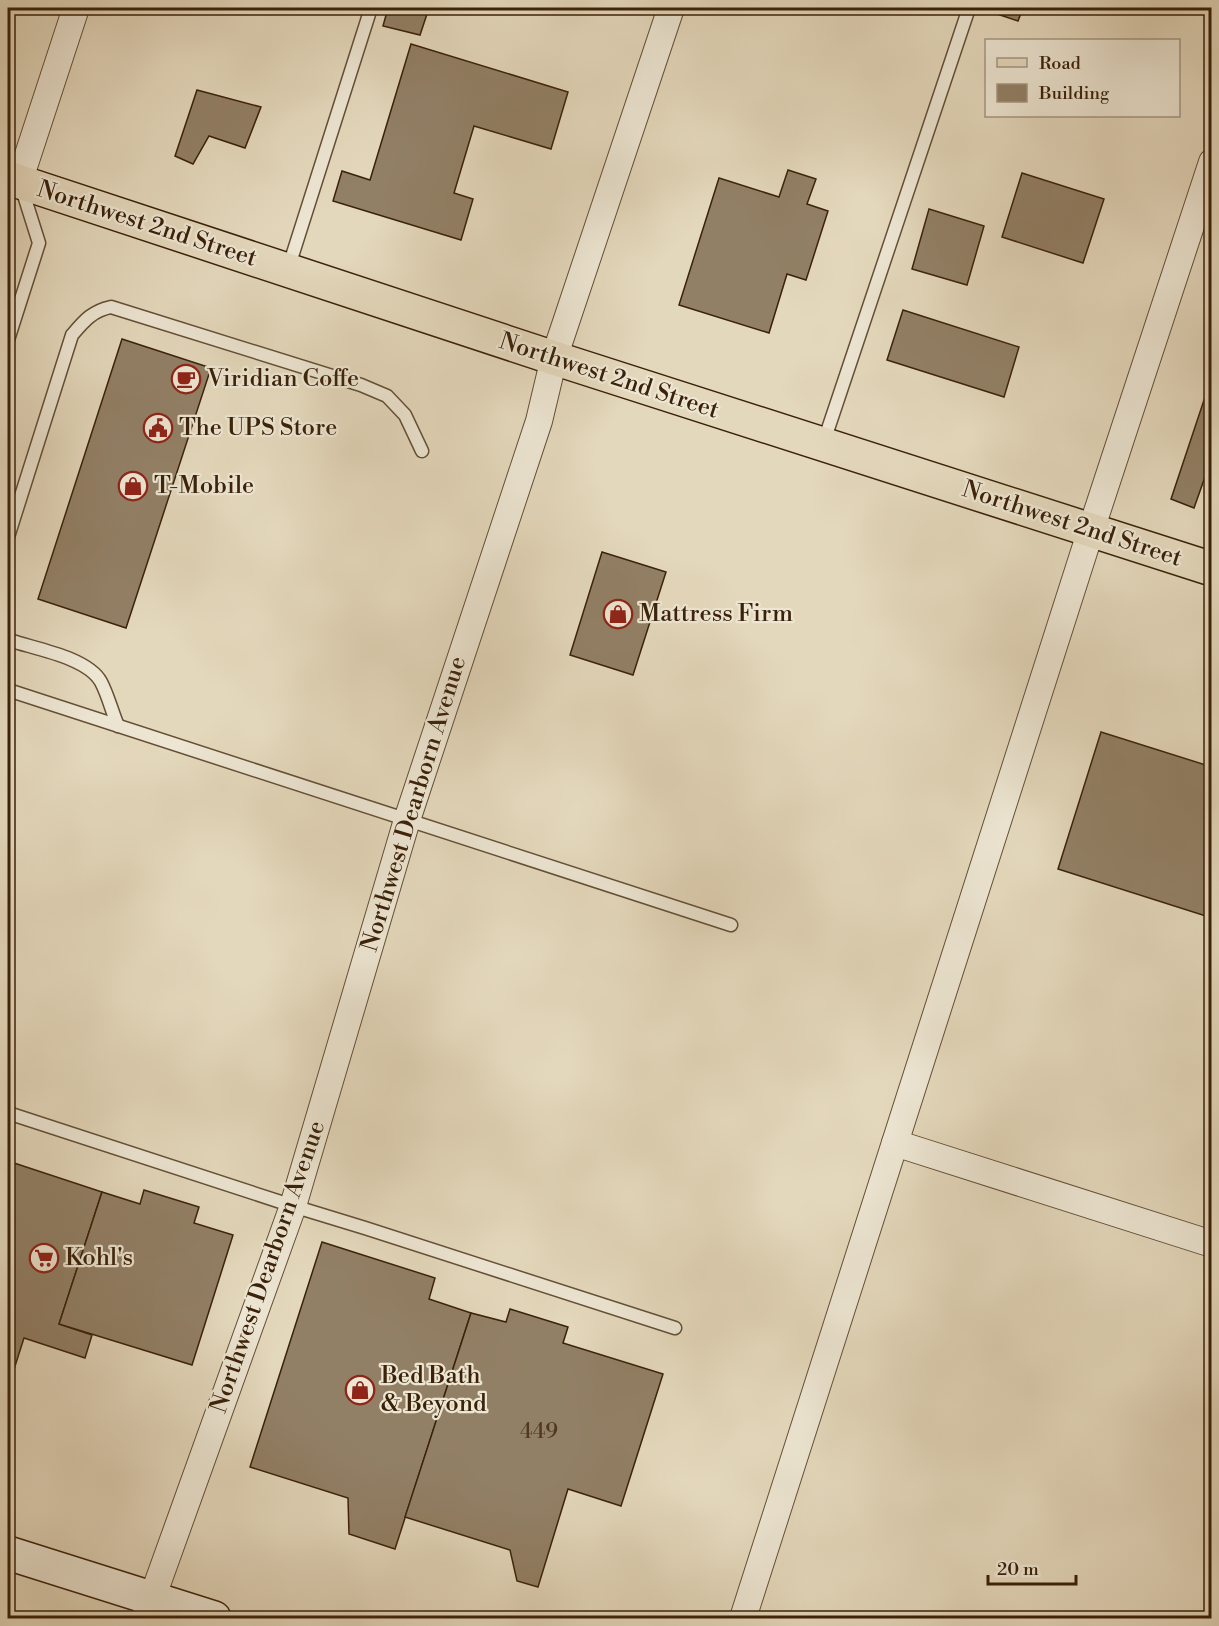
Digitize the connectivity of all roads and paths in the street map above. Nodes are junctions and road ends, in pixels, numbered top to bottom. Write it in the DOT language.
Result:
graph roads {
  1 [pos="76,8"];
  2 [pos="371,8"];
  3 [pos="671,8"];
  4 [pos="969,8"];
  5 [pos="1212,162"];
  6 [pos="13,183"];
  7 [pos="288,270"];
  8 [pos="8,340"];
  9 [pos="554,358"];
  10 [pos="822,445"];
  11 [pos="422,451"];
  12 [pos="1091,530"];
  13 [pos="8,537"];
  14 [pos="1212,570"];
  15 [pos="8,637"];
  16 [pos="8,690"];
  17 [pos="118,726"];
  18 [pos="407,820"];
  19 [pos="731,926"];
  20 [pos="8,1113"];
  21 [pos="895,1143"];
  22 [pos="293,1206"];
  23 [pos="1212,1244"];
  24 [pos="675,1328"];
  25 [pos="8,1553"];
  26 [pos="148,1609"];
  27 [pos="214,1618"];
  28 [pos="743,1618"];
  1 -- 6 [label="street"];
  2 -- 7 [label="lane"];
  3 -- 9 [label="street, Northwest Dearborn Avenue"];
  4 -- 10 [label="lane"];
  5 -- 12 [label="street"];
  6 -- 7 [label="main road, Northwest 2nd Street"];
  6 -- 8 [label="lane"];
  7 -- 9 [label="main road, Northwest 2nd Street"];
  9 -- 10 [label="main road, Northwest 2nd Street"];
  9 -- 18 [label="street, Northwest Dearborn Avenue"];
  10 -- 12 [label="main road, Northwest 2nd Street"];
  11 -- 13 [label="lane"];
  12 -- 14 [label="main road, Northwest 2nd Street"];
  12 -- 21 [label="street"];
  15 -- 17 [label="lane"];
  16 -- 17 [label="lane"];
  17 -- 18 [label="lane"];
  18 -- 19 [label="lane"];
  18 -- 22 [label="street, Northwest Dearborn Avenue"];
  20 -- 22 [label="lane"];
  21 -- 23 [label="street"];
  21 -- 28 [label="street"];
  22 -- 24 [label="lane"];
  22 -- 26 [label="street, Northwest Dearborn Avenue"];
  25 -- 26 [label="street"];
  26 -- 27 [label="street"];
}
